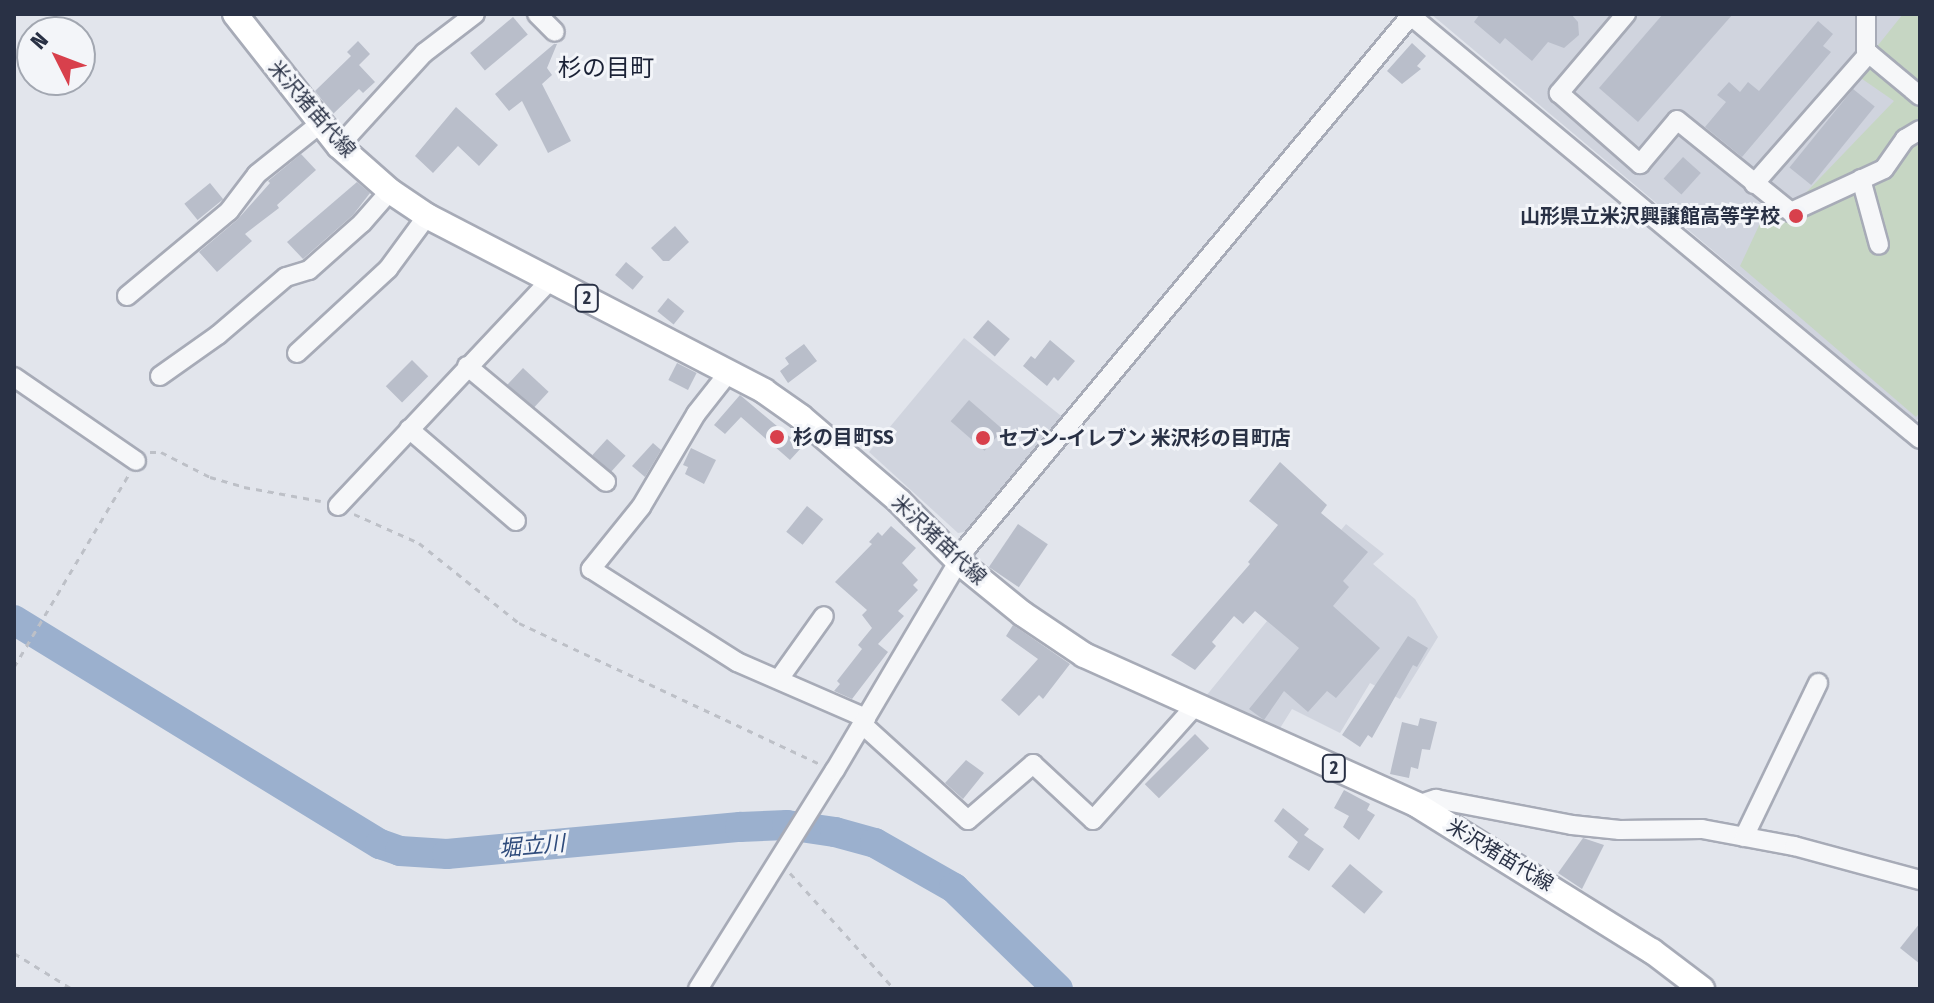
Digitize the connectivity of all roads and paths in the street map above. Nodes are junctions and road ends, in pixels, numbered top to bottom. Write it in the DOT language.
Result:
graph roads {
  1 [pos="235,14"];
  2 [pos="475,14"];
  3 [pos="537,14"];
  4 [pos="1626,14"];
  5 [pos="1866,14"];
  6 [pos="1411,15"];
  7 [pos="555,32"];
  8 [pos="1869,53"];
  9 [pos="1920,96"];
  10 [pos="321,123"];
  11 [pos="1920,130"];
  12 [pos="339,146"];
  13 [pos="1861,179"];
  14 [pos="1754,184"];
  15 [pos="390,191"];
  16 [pos="427,216"];
  17 [pos="1879,245"];
  18 [pos="551,279"];
  19 [pos="127,296"];
  20 [pos="297,353"];
  21 [pos="467,366"];
  22 [pos="729,372"];
  23 [pos="160,376"];
  24 [pos="14,377"];
  25 [pos="409,429"];
  26 [pos="1917,432"];
  27 [pos="136,461"];
  28 [pos="606,482"];
  29 [pos="338,506"];
  30 [pos="516,521"];
  31 [pos="959,562"];
  32 [pos="824,616"];
  33 [pos="14,667"];
  34 [pos="779,679"];
  35 [pos="1818,683"];
  36 [pos="1194,707"];
  37 [pos="864,721"];
  38 [pos="835,770"];
  39 [pos="1417,805"];
  40 [pos="1744,837"];
  41 [pos="779,861"];
  42 [pos="1920,880"];
  43 [pos="14,953"];
  44 [pos="72,989"];
  45 [pos="698,989"];
  46 [pos="894,989"];
  47 [pos="1702,989"];
  1 -- 10 [label="main road, 米沢猪苗代線 / 2"];
  2 -- 12 [label="street"];
  3 -- 7 [label="street"];
  4 -- 14 [label="street"];
  5 -- 8 [label="street"];
  6 -- 26 [label="street"];
  6 -- 31 [label="street"];
  8 -- 9 [label="street"];
  8 -- 14 [label="street"];
  10 -- 12 [label="main road, 米沢猪苗代線 / 2"];
  10 -- 19 [label="street"];
  11 -- 13 [label="street"];
  12 -- 15 [label="main road, 米沢猪苗代線 / 2"];
  13 -- 14 [label="street"];
  13 -- 17 [label="street"];
  15 -- 16 [label="main road, 米沢猪苗代線 / 2"];
  15 -- 23 [label="street"];
  16 -- 18 [label="main road, 米沢猪苗代線 / 2"];
  16 -- 20 [label="street"];
  18 -- 21 [label="street"];
  18 -- 22 [label="main road, 米沢猪苗代線 / 2"];
  21 -- 25 [label="street"];
  21 -- 28 [label="street"];
  22 -- 31 [label="main road, 米沢猪苗代線 / 2"];
  22 -- 34 [label="street"];
  24 -- 27 [label="street"];
  25 -- 29 [label="street"];
  25 -- 30 [label="street"];
  27 -- 29 [label="path"];
  27 -- 33 [label="path"];
  29 -- 38 [label="path"];
  31 -- 36 [label="main road, 米沢猪苗代線 / 2"];
  31 -- 37 [label="street"];
  32 -- 34 [label="street"];
  34 -- 37 [label="street"];
  35 -- 40 [label="street"];
  36 -- 37 [label="street"];
  36 -- 39 [label="main road, 米沢猪苗代線 / 2"];
  37 -- 38 [label="street"];
  38 -- 41 [label="street"];
  39 -- 40 [label="street"];
  39 -- 47 [label="main road, 米沢猪苗代線 / 2"];
  40 -- 42 [label="street"];
  41 -- 45 [label="street"];
  41 -- 46 [label="path"];
  43 -- 44 [label="path"];
}
